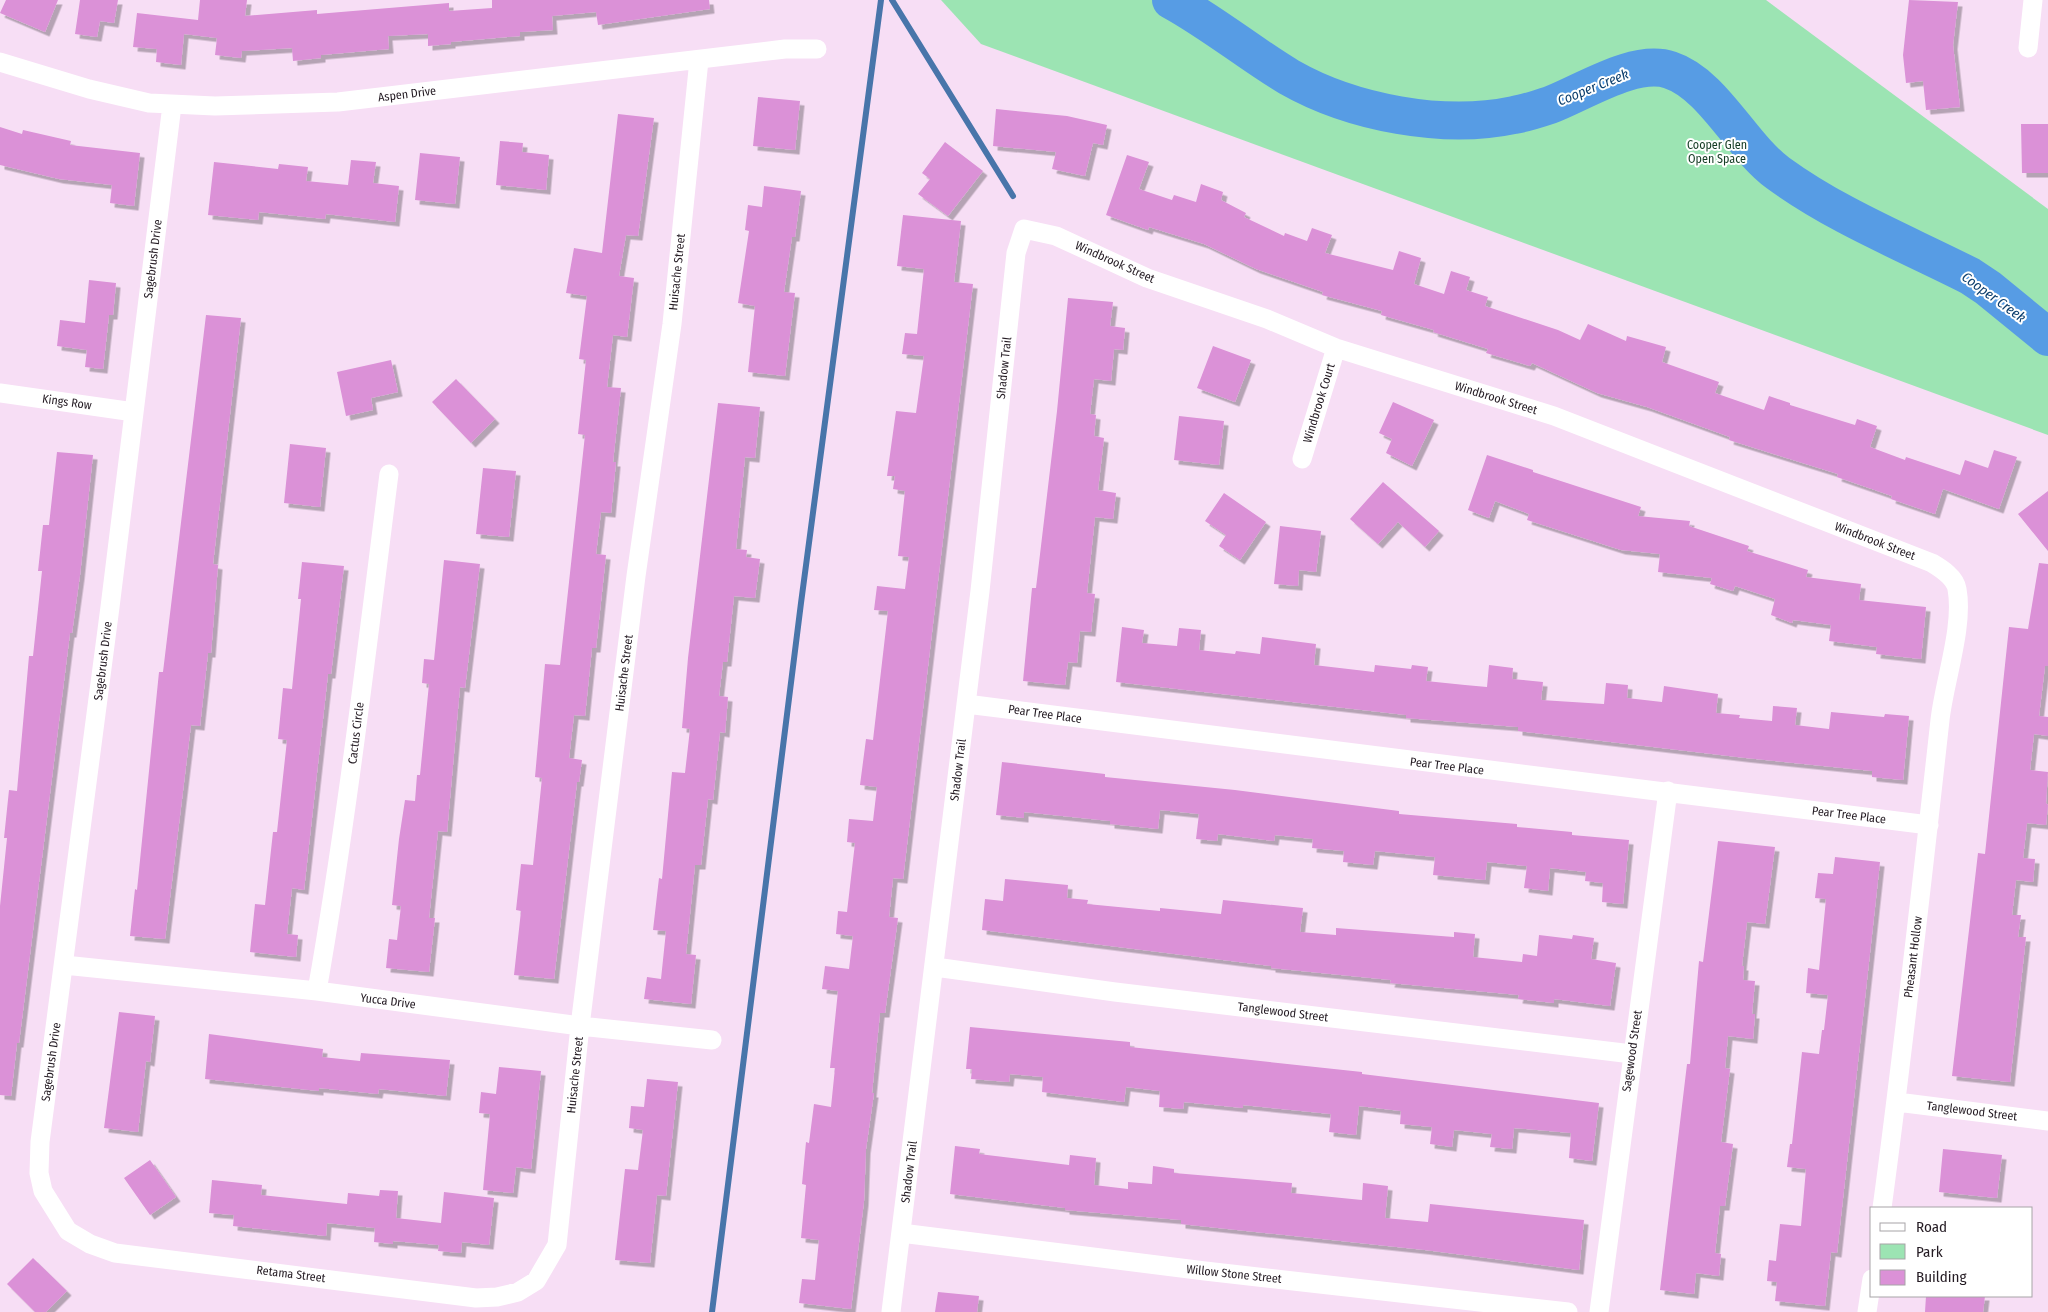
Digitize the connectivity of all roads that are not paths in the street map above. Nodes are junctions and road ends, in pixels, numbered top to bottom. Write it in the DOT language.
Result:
graph roads {
  1 [pos="2033,0"];
  2 [pos="2028,48"];
  3 [pos="817,49"];
  4 [pos="699,60"];
  5 [pos="0,62"];
  6 [pos="172,105"];
  7 [pos="1024,229"];
  8 [pos="1336,348"];
  9 [pos="0,393"];
  10 [pos="134,412"];
  11 [pos="1302,459"];
  12 [pos="389,474"];
  13 [pos="1957,588"];
  14 [pos="966,704"];
  15 [pos="1668,791"];
  16 [pos="1928,825"];
  17 [pos="64,965"];
  18 [pos="935,966"];
  19 [pos="317,991"];
  20 [pos="580,1026"];
  21 [pos="712,1040"];
  22 [pos="1632,1054"];
  23 [pos="1896,1102"];
  24 [pos="2048,1121"];
  25 [pos="1882,1207"];
  26 [pos="56,1213"];
  27 [pos="901,1232"];
  28 [pos="536,1281"];
  29 [pos="1870,1292"];
  30 [pos="891,1312"];
  31 [pos="1568,1312"];
  32 [pos="1599,1312"];
  33 [pos="1867,1312"];
  1 -- 2 [label="street"];
  3 -- 4 [label="street, Aspen Drive"];
  4 -- 6 [label="street, Aspen Drive"];
  4 -- 20 [label="street, Huisache Street"];
  5 -- 6 [label="street, Aspen Drive"];
  6 -- 10 [label="street, Sagebrush Drive"];
  7 -- 8 [label="street, Windbrook Street"];
  7 -- 14 [label="street, Shadow Trail"];
  8 -- 11 [label="street, Windbrook Court"];
  8 -- 13 [label="street, Windbrook Street"];
  9 -- 10 [label="street, Kings Row"];
  10 -- 17 [label="street, Sagebrush Drive"];
  12 -- 19 [label="street, Cactus Circle"];
  13 -- 16 [label="street, Pheasant Hollow"];
  14 -- 15 [label="street, Pear Tree Place"];
  14 -- 18 [label="street, Shadow Trail"];
  15 -- 16 [label="street, Pear Tree Place"];
  15 -- 22 [label="street, Sagewood Street"];
  16 -- 23 [label="street, Pheasant Hollow"];
  17 -- 19 [label="street, Yucca Drive"];
  17 -- 26 [label="street, Sagebrush Drive"];
  18 -- 22 [label="street, Tanglewood Street"];
  18 -- 27 [label="street, Shadow Trail"];
  19 -- 20 [label="street, Yucca Drive"];
  20 -- 21 [label="street, Yucca Drive"];
  20 -- 28 [label="street, Huisache Street"];
  22 -- 32 [label="street, Sagewood Street"];
  23 -- 24 [label="street, Tanglewood Street"];
  23 -- 25 [label="street, Pheasant Hollow"];
  26 -- 28 [label="street, Retama Street"];
  27 -- 30 [label="street, Shadow Trail"];
  27 -- 31 [label="street, Willow Stone Street"];
  29 -- 33 [label="street"];
}
